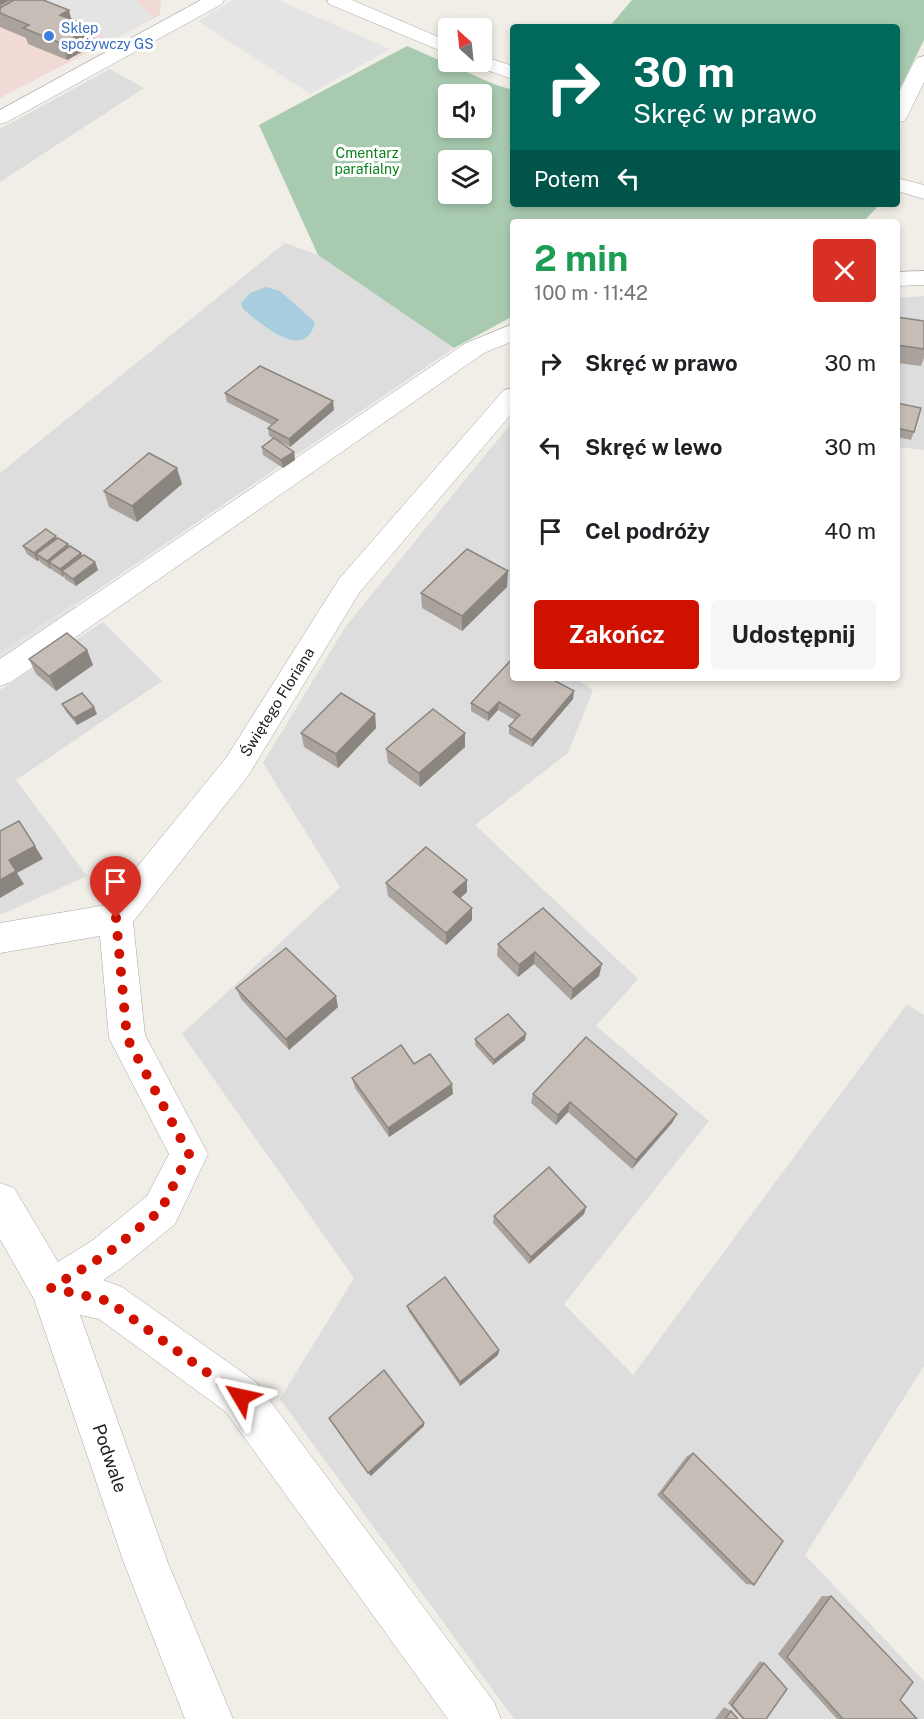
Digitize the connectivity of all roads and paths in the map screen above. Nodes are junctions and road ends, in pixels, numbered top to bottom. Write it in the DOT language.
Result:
graph roads {
  1 [pos="215,0"];
  2 [pos="336,0"];
  3 [pos="438,44"];
  4 [pos="924,62"];
  5 [pos="492,66"];
  6 [pos="510,72"];
  7 [pos="900,111"];
  8 [pos="0,118"];
  9 [pos="900,185"];
  10 [pos="924,192"];
  11 [pos="924,278"];
  12 [pos="900,279"];
  13 [pos="510,334"];
  14 [pos="510,399"];
  15 [pos="0,674"];
  16 [pos="116,918"];
  17 [pos="0,938"];
  18 [pos="0,1202"];
  19 [pos="51,1288"];
  20 [pos="209,1719"];
  21 [pos="477,1719"];
  1 -- 8 [label="street"];
  2 -- 3 [label="street"];
  4 -- 7 [label="street"];
  5 -- 6 [label="street"];
  9 -- 10 [label="street"];
  11 -- 12 [label="street"];
  13 -- 15 [label="street"];
  14 -- 16 [label="street, Świętego Floriana"];
  16 -- 17 [label="street"];
  16 -- 19 [label="street"];
  18 -- 19 [label="street, Podwale"];
  19 -- 20 [label="street, Podwale"];
  19 -- 21 [label="street"];
}
